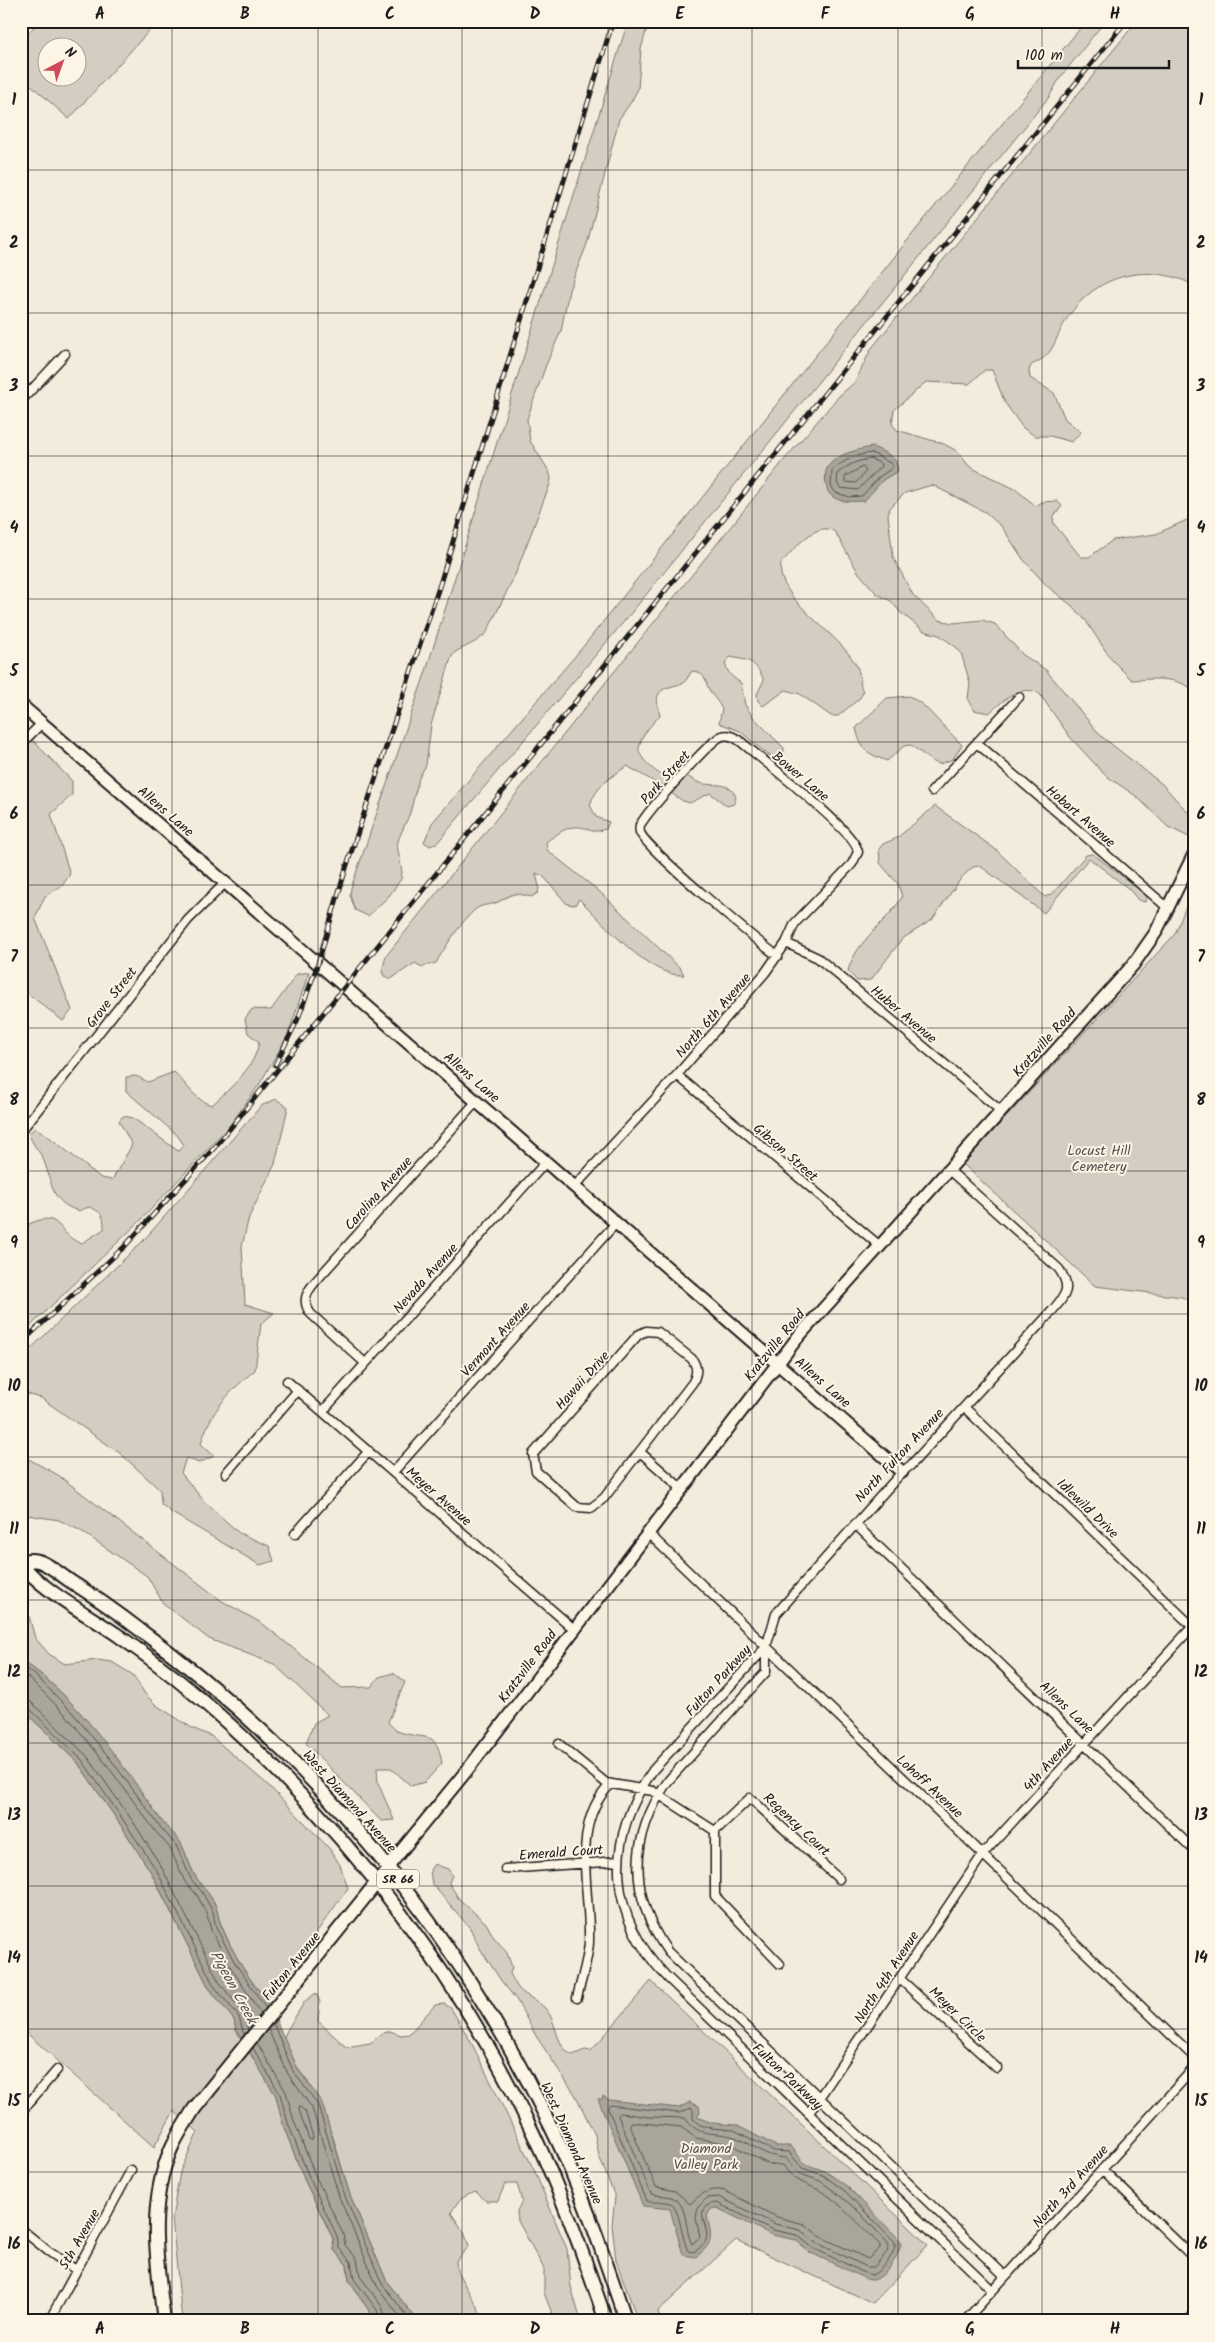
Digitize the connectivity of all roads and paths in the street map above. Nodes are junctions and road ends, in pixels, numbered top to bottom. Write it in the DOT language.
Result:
graph roads {
  1 [pos="64,354"];
  2 [pos="21,401"];
  3 [pos="1019,697"];
  4 [pos="21,705"];
  5 [pos="42,723"];
  6 [pos="717,738"];
  7 [pos="21,744"];
  8 [pos="978,744"];
  9 [pos="932,791"];
  10 [pos="858,852"];
  11 [pos="1194,854"];
  12 [pos="225,883"];
  13 [pos="1168,908"];
  14 [pos="786,943"];
  15 [pos="778,956"];
  16 [pos="677,1075"];
  17 [pos="477,1101"];
  18 [pos="1002,1112"];
  19 [pos="21,1131"];
  20 [pos="546,1162"];
  21 [pos="949,1170"];
  22 [pos="574,1187"];
  23 [pos="616,1223"];
  24 [pos="880,1246"];
  25 [pos="365,1363"];
  26 [pos="778,1363"];
  27 [pos="287,1381"];
  28 [pos="298,1390"];
  29 [pos="964,1407"];
  30 [pos="323,1411"];
  31 [pos="369,1452"];
  32 [pos="640,1452"];
  33 [pos="393,1472"];
  34 [pos="902,1472"];
  35 [pos="226,1473"];
  36 [pos="682,1489"];
  37 [pos="855,1524"];
  38 [pos="648,1533"];
  39 [pos="295,1534"];
  40 [pos="21,1562"];
  41 [pos="1193,1626"];
  42 [pos="574,1629"];
  43 [pos="766,1647"];
  44 [pos="559,1744"];
  45 [pos="1083,1744"];
  46 [pos="611,1784"];
  47 [pos="640,1789"];
  48 [pos="658,1795"];
  49 [pos="715,1831"];
  50 [pos="1194,1850"];
  51 [pos="983,1854"];
  52 [pos="619,1861"];
  53 [pos="585,1862"];
  54 [pos="388,1867"];
  55 [pos="505,1869"];
  56 [pos="839,1879"];
  57 [pos="377,1882"];
  58 [pos="780,1964"];
  59 [pos="900,1979"];
  60 [pos="577,1998"];
  61 [pos="1194,2057"];
  62 [pos="997,2068"];
  63 [pos="1194,2068"];
  64 [pos="57,2070"];
  65 [pos="820,2099"];
  66 [pos="21,2112"];
  67 [pos="809,2113"];
  68 [pos="1102,2169"];
  69 [pos="131,2170"];
  70 [pos="21,2229"];
  71 [pos="1194,2258"];
  72 [pos="76,2270"];
  73 [pos="1005,2276"];
  74 [pos="992,2290"];
  75 [pos="1194,2314"];
  76 [pos="49,2321"];
  77 [pos="164,2321"];
  78 [pos="606,2321"];
  79 [pos="626,2321"];
  80 [pos="965,2321"];
  81 [pos="1188,2321"];
  1 -- 2 [label="street"];
  3 -- 8 [label="street"];
  4 -- 5 [label="main road, Allens Lane"];
  5 -- 7 [label="street"];
  5 -- 12 [label="main road, Allens Lane"];
  6 -- 10 [label="street, Bower Lane"];
  6 -- 15 [label="street, Park Street"];
  8 -- 9 [label="street"];
  8 -- 13 [label="street, Hobart Avenue"];
  10 -- 14 [label="street, North 6th Avenue"];
  11 -- 13 [label="main road, Kratzville Road"];
  12 -- 17 [label="main road, Allens Lane"];
  12 -- 19 [label="street, Grove Street"];
  13 -- 18 [label="main road, Kratzville Road"];
  14 -- 15 [label="street, North 6th Avenue"];
  14 -- 18 [label="street, Huber Avenue"];
  15 -- 16 [label="street, North 6th Avenue"];
  16 -- 22 [label="street, North 6th Avenue"];
  16 -- 24 [label="street, Gibson Street"];
  17 -- 20 [label="main road, Allens Lane"];
  17 -- 25 [label="street, Carolina Avenue"];
  18 -- 21 [label="main road, Kratzville Road"];
  20 -- 22 [label="main road, Allens Lane"];
  20 -- 25 [label="street, Nevada Avenue"];
  21 -- 24 [label="main road, Kratzville Road"];
  21 -- 29 [label="street, North Fulton Avenue"];
  22 -- 23 [label="main road, Allens Lane"];
  23 -- 26 [label="main road, Allens Lane"];
  23 -- 33 [label="street, Vermont Avenue"];
  24 -- 26 [label="main road, Kratzville Road"];
  25 -- 30 [label="street, Nevada Avenue"];
  26 -- 34 [label="main road, Allens Lane"];
  26 -- 36 [label="main road, Kratzville Road"];
  27 -- 28 [label="street, Meyer Avenue"];
  28 -- 30 [label="street, Meyer Avenue"];
  28 -- 35 [label="street"];
  29 -- 34 [label="street, North Fulton Avenue"];
  29 -- 41 [label="street, Idlewild Drive"];
  30 -- 31 [label="street, Meyer Avenue"];
  31 -- 33 [label="street, Meyer Avenue"];
  31 -- 39 [label="street"];
  32 -- 32 [label="street, Hawaii Drive"];
  32 -- 36 [label="street"];
  33 -- 42 [label="street, Meyer Avenue"];
  34 -- 37 [label="street, North Fulton Avenue"];
  36 -- 38 [label="main road, Kratzville Road"];
  37 -- 43 [label="street, North Fulton Avenue"];
  37 -- 45 [label="street, Allens Lane"];
  38 -- 42 [label="main road, Kratzville Road"];
  38 -- 43 [label="street, Lohoff Avenue"];
  40 -- 54 [label="main road, West Diamond Avenue / SR 66"];
  40 -- 57 [label="main road, West Diamond Avenue / SR 66"];
  41 -- 45 [label="street, 4th Avenue"];
  42 -- 54 [label="main road, Kratzville Road"];
  43 -- 47 [label="street, Fulton Parkway"];
  43 -- 48 [label="street, Fulton Parkway"];
  43 -- 51 [label="street, Lohoff Avenue"];
  44 -- 46 [label="street"];
  45 -- 50 [label="street, Allens Lane"];
  45 -- 51 [label="street, 4th Avenue"];
  46 -- 47 [label="street"];
  46 -- 53 [label="street"];
  47 -- 48 [label="street"];
  47 -- 52 [label="street, Fulton Parkway"];
  48 -- 49 [label="street"];
  48 -- 65 [label="street, Fulton Parkway"];
  49 -- 56 [label="street, Regency Court"];
  49 -- 58 [label="street"];
  51 -- 59 [label="street, North 4th Avenue"];
  51 -- 61 [label="street, Lohoff Avenue"];
  52 -- 53 [label="street, Emerald Court"];
  52 -- 67 [label="street, Fulton Parkway"];
  53 -- 55 [label="street, Emerald Court"];
  53 -- 60 [label="street"];
  54 -- 57 [label="main road, Fulton Avenue"];
  54 -- 79 [label="main road, West Diamond Avenue / SR 66"];
  57 -- 77 [label="main road, Fulton Avenue"];
  57 -- 78 [label="main road, West Diamond Avenue / SR 66"];
  59 -- 62 [label="street, Meyer Circle"];
  59 -- 65 [label="street, North 4th Avenue"];
  63 -- 68 [label="street, North 3rd Avenue"];
  64 -- 66 [label="street"];
  65 -- 67 [label="street, North 4th Avenue"];
  65 -- 73 [label="street, Fulton Parkway"];
  67 -- 74 [label="street, Fulton Parkway"];
  68 -- 71 [label="street"];
  68 -- 73 [label="street, North 3rd Avenue"];
  69 -- 72 [label="street, 5th Avenue"];
  70 -- 72 [label="street"];
  72 -- 76 [label="street, 5th Avenue"];
  73 -- 74 [label="street, North 3rd Avenue"];
  74 -- 80 [label="street, North 3rd Avenue"];
  75 -- 81 [label="street"];
}
